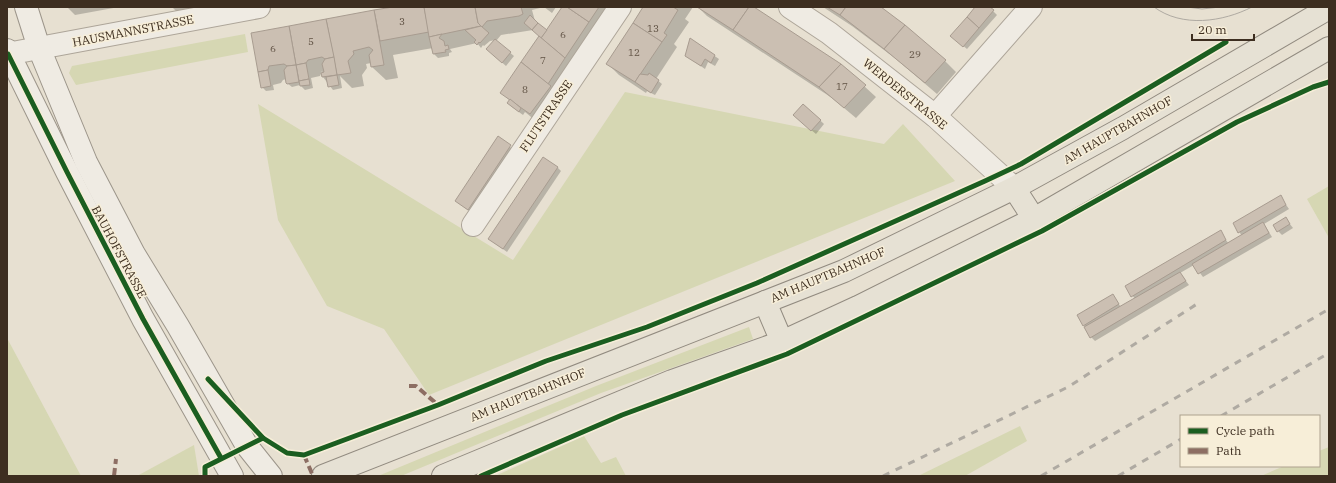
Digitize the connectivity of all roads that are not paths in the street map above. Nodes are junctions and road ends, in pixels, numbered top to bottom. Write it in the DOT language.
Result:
graph roads {
  1 [pos="26,7"];
  2 [pos="259,7"];
  3 [pos="620,7"];
  4 [pos="790,7"];
  5 [pos="1031,7"];
  6 [pos="1329,8"];
  7 [pos="39,48"];
  8 [pos="1329,48"];
  9 [pos="7,53"];
  10 [pos="936,116"];
  11 [pos="1014,188"];
  12 [pos="1034,219"];
  13 [pos="473,225"];
  14 [pos="765,302"];
  15 [pos="782,342"];
  16 [pos="232,476"];
  17 [pos="271,476"];
  18 [pos="323,476"];
  19 [pos="443,476"];
  1 -- 7 [label="street, BAUHOFSTRASSE"];
  2 -- 7 [label="street, HAUSMANNSTRASSE"];
  3 -- 13 [label="street, FLUTSTRASSE"];
  4 -- 10 [label="street, WERDERSTRASSE"];
  5 -- 10 [label="street"];
  6 -- 11 [label="main road, AM HAUPTBAHNHOF"];
  7 -- 9 [label="street, HAUSMANNSTRASSE"];
  7 -- 17 [label="street, BAUHOFSTRASSE"];
  8 -- 12 [label="main road"];
  9 -- 16 [label="street, BAUHOFSTRASSE"];
  10 -- 11 [label="street, WERDERSTRASSE"];
  11 -- 12 [label="main road"];
  11 -- 14 [label="main road, AM HAUPTBAHNHOF"];
  12 -- 15 [label="main road"];
  14 -- 15 [label="main road"];
  14 -- 18 [label="main road, AM HAUPTBAHNHOF"];
  15 -- 19 [label="main road"];
}
